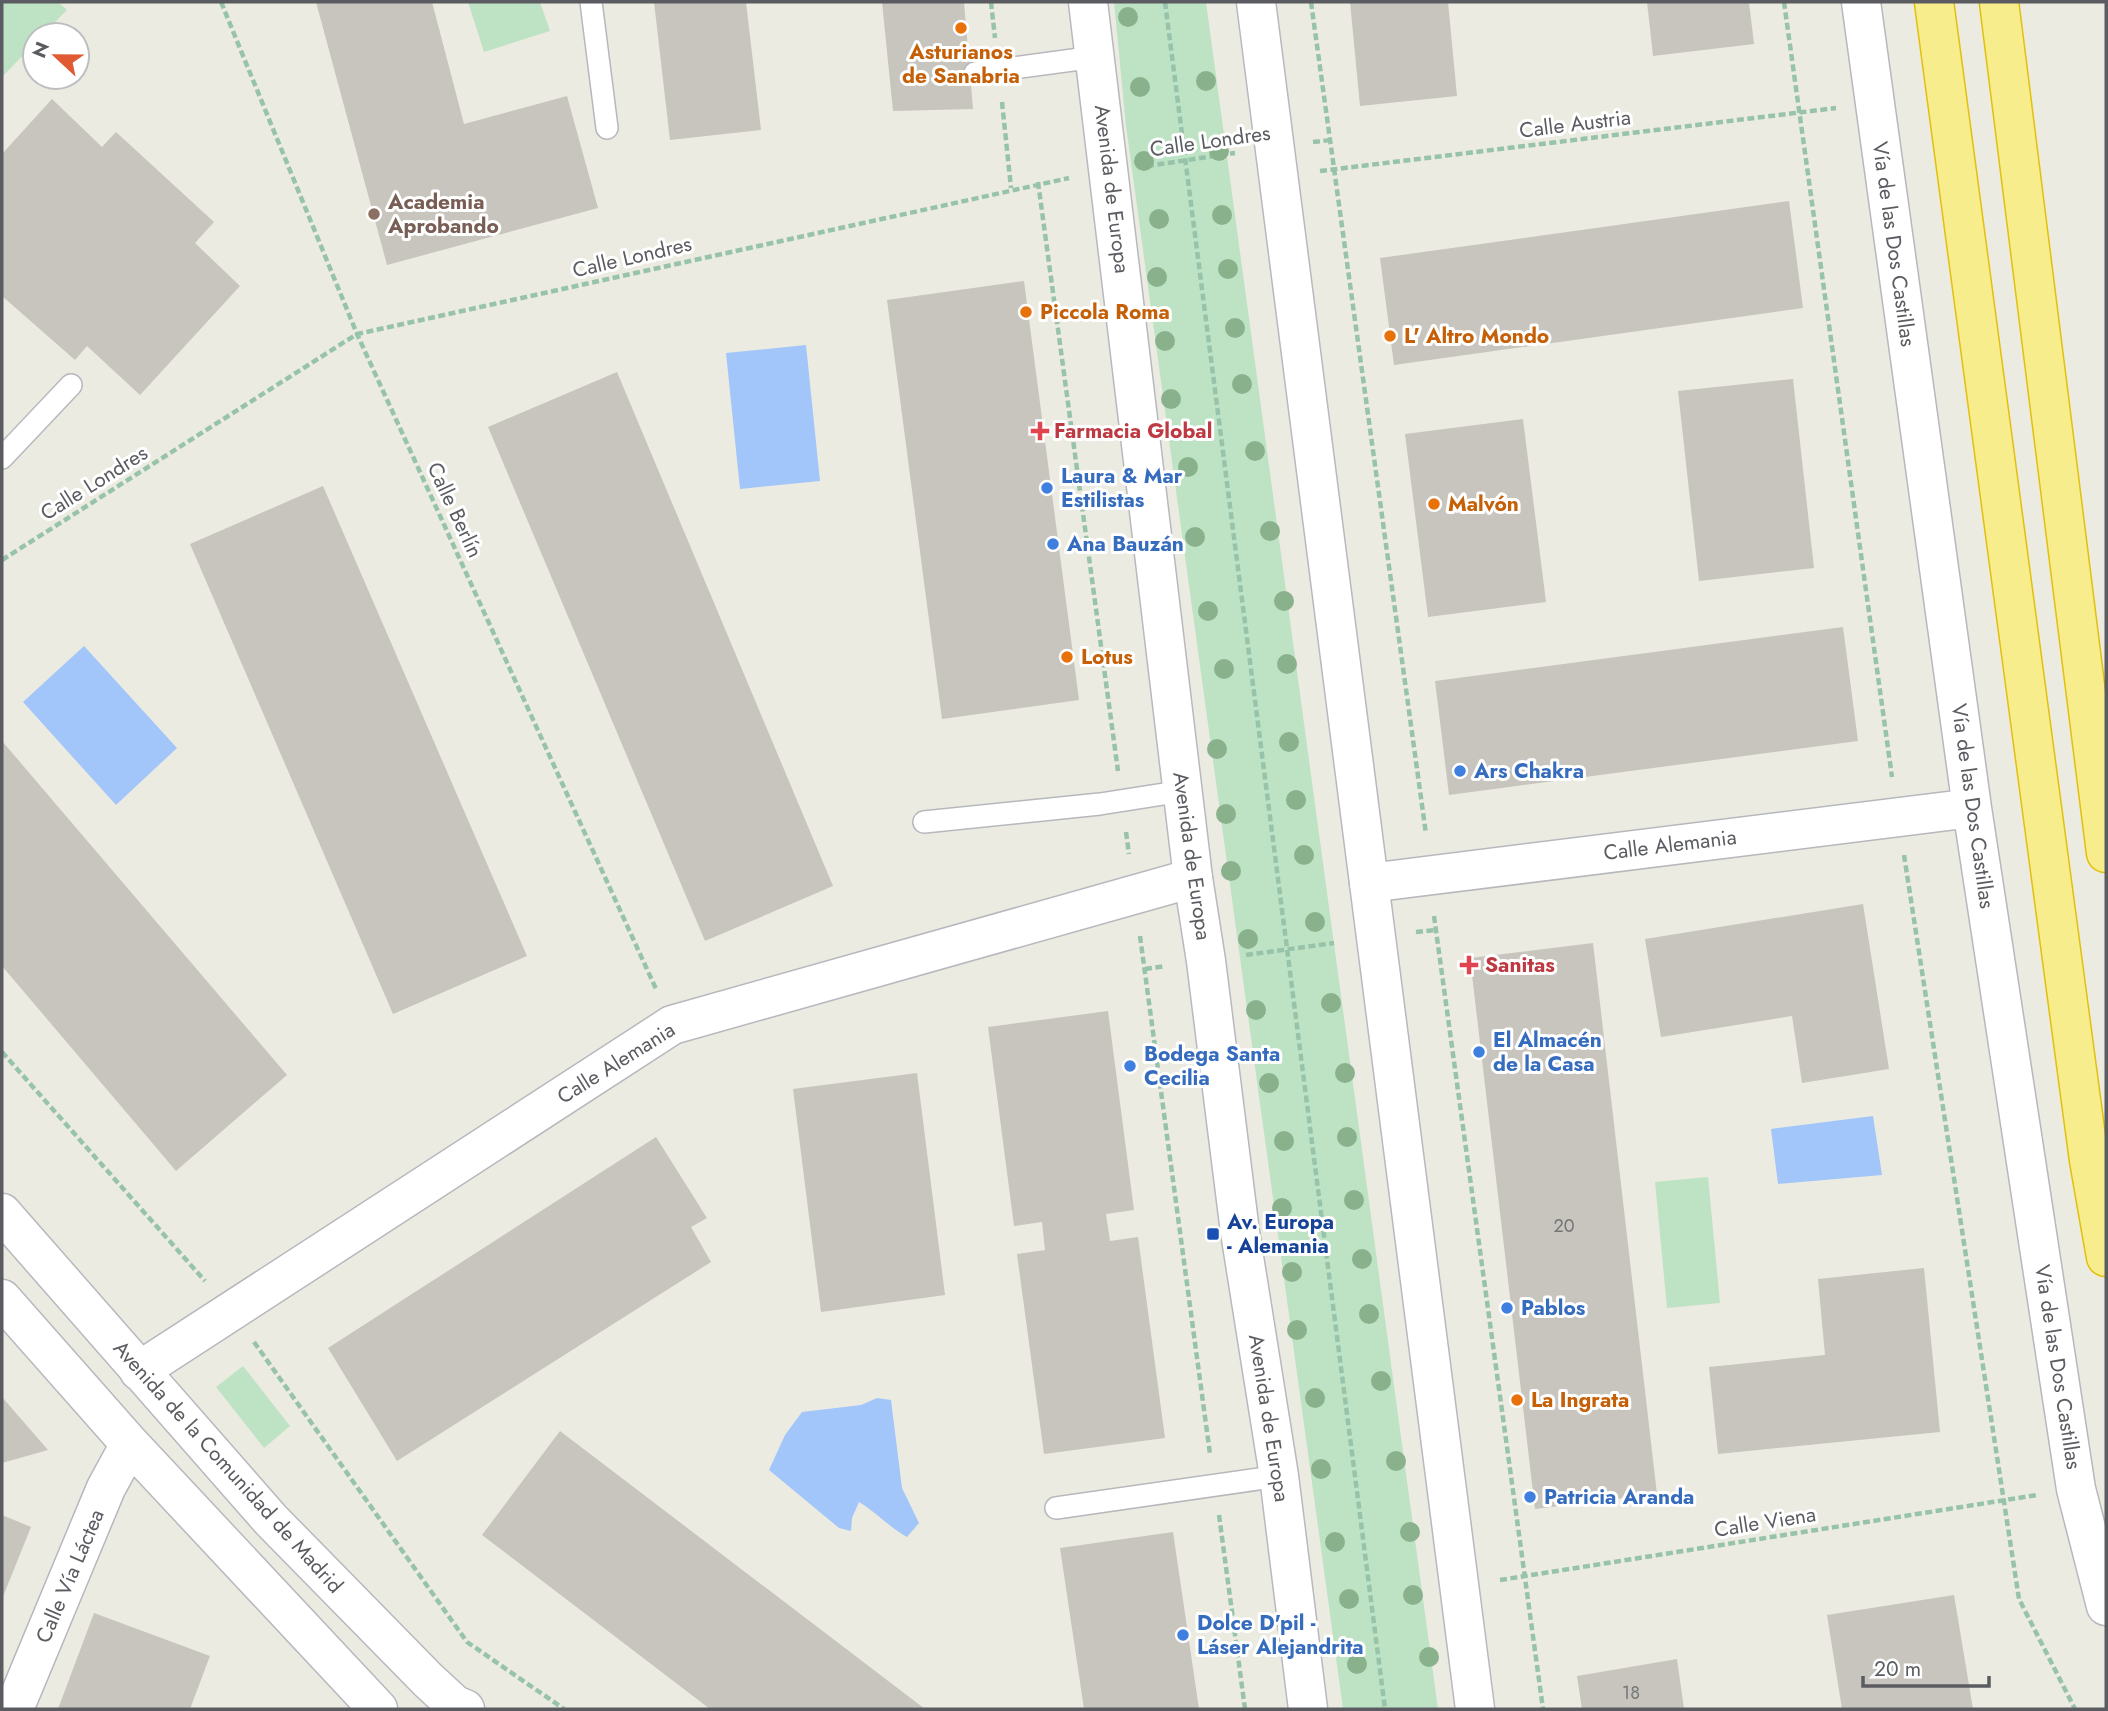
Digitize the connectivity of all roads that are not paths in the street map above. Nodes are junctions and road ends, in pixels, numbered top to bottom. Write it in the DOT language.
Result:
graph roads {
  1 [pos="591,2"];
  2 [pos="1088,2"];
  3 [pos="1256,2"];
  4 [pos="1861,2"];
  5 [pos="1934,2"];
  6 [pos="1999,2"];
  7 [pos="1095,57"];
  8 [pos="975,73"];
  9 [pos="607,128"];
  10 [pos="71,385"];
  11 [pos="2,458"];
  12 [pos="1182,791"];
  13 [pos="1972,807"];
  14 [pos="924,822"];
  15 [pos="2106,853"];
  16 [pos="1193,878"];
  17 [pos="1369,883"];
  18 [pos="2,1213"];
  19 [pos="2106,1257"];
  20 [pos="2,1299"];
  21 [pos="139,1371"];
  22 [pos="130,1444"];
  23 [pos="1279,1476"];
  24 [pos="1056,1508"];
  25 [pos="2106,1606"];
  26 [pos="13,1709"];
  27 [pos="378,1709"];
  28 [pos="466,1709"];
  29 [pos="1308,1709"];
  30 [pos="1475,1709"];
  1 -- 9 [label="lane"];
  2 -- 7 [label="street, Avenida de Europa"];
  3 -- 17 [label="street"];
  4 -- 13 [label="street, Vía de las Dos Castillas"];
  5 -- 19 [label="highway"];
  6 -- 15 [label="highway"];
  7 -- 8 [label="lane"];
  7 -- 12 [label="street, Avenida de Europa"];
  10 -- 11 [label="lane"];
  12 -- 14 [label="lane"];
  12 -- 16 [label="street, Avenida de Europa"];
  13 -- 17 [label="street, Calle Alemania"];
  13 -- 25 [label="street, Vía de las Dos Castillas"];
  16 -- 21 [label="street, Calle Alemania"];
  16 -- 23 [label="street, Avenida de Europa"];
  17 -- 30 [label="street"];
  18 -- 21 [label="street, Avenida de la Comunidad de Madrid"];
  20 -- 22 [label="street"];
  21 -- 28 [label="street, Avenida de la Comunidad de Madrid"];
  22 -- 26 [label="street, Calle Vía Láctea"];
  22 -- 27 [label="street"];
  23 -- 24 [label="lane"];
  23 -- 29 [label="street, Avenida de Europa"];
}
